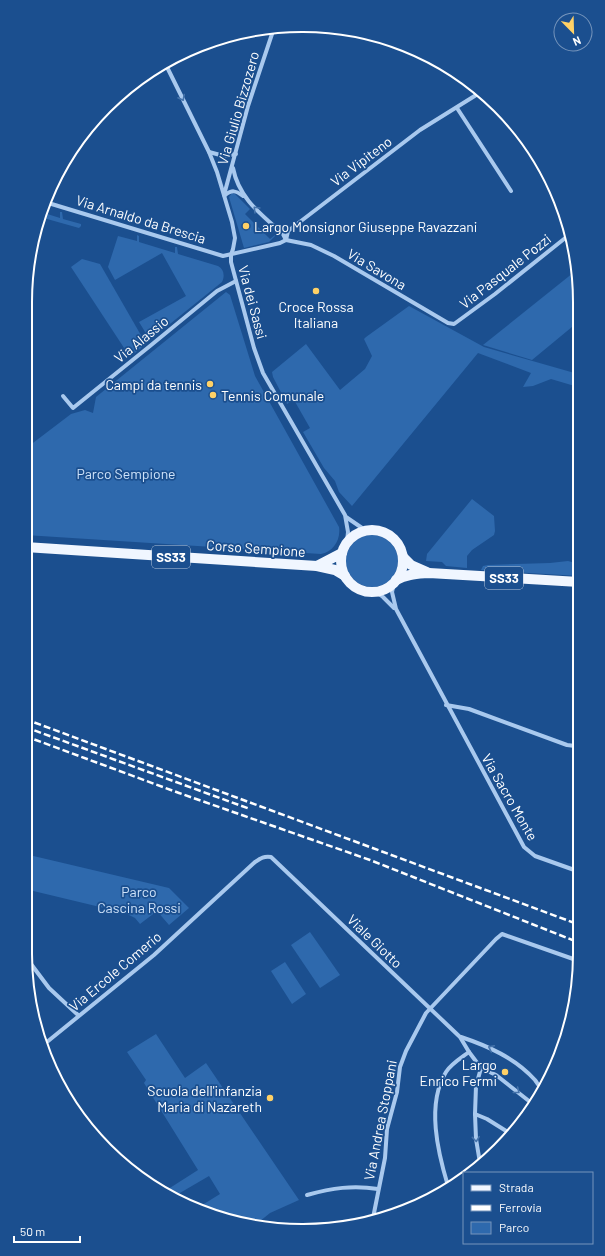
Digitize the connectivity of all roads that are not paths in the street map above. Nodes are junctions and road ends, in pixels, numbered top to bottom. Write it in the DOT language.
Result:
graph roads {
  1 [pos="272,34"];
  2 [pos="167,68"];
  3 [pos="476,95"];
  4 [pos="457,108"];
  5 [pos="210,152"];
  6 [pos="236,154"];
  7 [pos="233,166"];
  8 [pos="511,191"];
  9 [pos="224,196"];
  10 [pos="246,198"];
  11 [pos="51,204"];
  12 [pos="565,237"];
  13 [pos="286,240"];
  14 [pos="230,255"];
  15 [pos="236,281"];
  16 [pos="454,324"];
  17 [pos="63,396"];
  18 [pos="345,515"];
  19 [pos="365,530"];
  20 [pos="347,542"];
  21 [pos="32,547"];
  22 [pos="342,553"];
  23 [pos="403,557"];
  24 [pos="317,566"];
  25 [pos="429,573"];
  26 [pos="345,576"];
  27 [pos="395,582"];
  28 [pos="573,582"];
  29 [pos="375,591"];
  30 [pos="396,609"];
  31 [pos="446,705"];
  32 [pos="573,746"];
  33 [pos="275,860"];
  34 [pos="573,870"];
  35 [pos="573,959"];
  36 [pos="33,966"];
  37 [pos="430,1009"];
  38 [pos="78,1015"];
  39 [pos="460,1037"];
  40 [pos="47,1042"];
  41 [pos="469,1052"];
  42 [pos="481,1068"];
  43 [pos="539,1086"];
  44 [pos="529,1101"];
  45 [pos="475,1114"];
  46 [pos="507,1131"];
  47 [pos="479,1158"];
  48 [pos="447,1182"];
  49 [pos="378,1188"];
  50 [pos="307,1195"];
  51 [pos="374,1215"];
  1 -- 6 [label="street, Via Giulio Bizzozero"];
  2 -- 5 [label="street, Via dei Sassi, one-way"];
  3 -- 4 [label="street, Via Vipiteno"];
  4 -- 8 [label="street"];
  4 -- 13 [label="street, Via Vipiteno"];
  5 -- 6 [label="street"];
  5 -- 9 [label="street, Via dei Sassi"];
  6 -- 7 [label="street, Via Giulio Bizzozero"];
  7 -- 9 [label="street, Via Giulio Bizzozero"];
  7 -- 10 [label="street"];
  9 -- 10 [label="street"];
  9 -- 14 [label="street, Via dei Sassi"];
  13 -- 10 [label="street, one-way"];
  11 -- 14 [label="street, Via Arnaldo da Brescia"];
  12 -- 16 [label="street, Via Pasquale Pozzi"];
  13 -- 14 [label="street"];
  13 -- 16 [label="street, Via Savona"];
  14 -- 15 [label="street, Via dei Sassi"];
  15 -- 17 [label="street, Via Alassio"];
  15 -- 18 [label="street, Via dei Sassi"];
  18 -- 19 [label="street, Via dei Sassi"];
  18 -- 20 [label="street, Via dei Sassi"];
  19 -- 20 [label="main road"];
  19 -- 23 [label="main road, SS33"];
  20 -- 22 [label="main road"];
  21 -- 24 [label="main road, Corso Sempione / SS33"];
  22 -- 24 [label="main road"];
  22 -- 26 [label="main road"];
  23 -- 25 [label="main road, SS33"];
  23 -- 27 [label="main road"];
  24 -- 26 [label="main road, SS33"];
  25 -- 27 [label="main road, SS33"];
  25 -- 28 [label="main road, SS33"];
  26 -- 29 [label="main road, SS33"];
  27 -- 29 [label="main road, SS33"];
  27 -- 30 [label="street, Via Sacro Monte"];
  29 -- 30 [label="street, Via Sacro Monte"];
  30 -- 31 [label="street, Via Sacro Monte"];
  31 -- 32 [label="street"];
  31 -- 34 [label="street, Via Sacro Monte"];
  33 -- 37 [label="street, Viale Giotto"];
  33 -- 38 [label="street, Via Ercole Comerio"];
  35 -- 37 [label="street, Via Andrea Stoppani"];
  36 -- 38 [label="street"];
  37 -- 39 [label="street, Viale Giotto"];
  37 -- 49 [label="street, Via Andrea Stoppani"];
  38 -- 40 [label="street, Via Ercole Comerio"];
  39 -- 41 [label="street, Viale Giotto"];
  43 -- 39 [label="street, Viale Giotto, one-way"];
  41 -- 42 [label="street, Viale Giotto"];
  41 -- 48 [label="street"];
  42 -- 44 [label="street, Viale Giotto, one-way"];
  42 -- 45 [label="street"];
  45 -- 46 [label="street"];
  45 -- 47 [label="street, one-way"];
  49 -- 50 [label="street"];
  49 -- 51 [label="street, Via Andrea Stoppani"];
}
